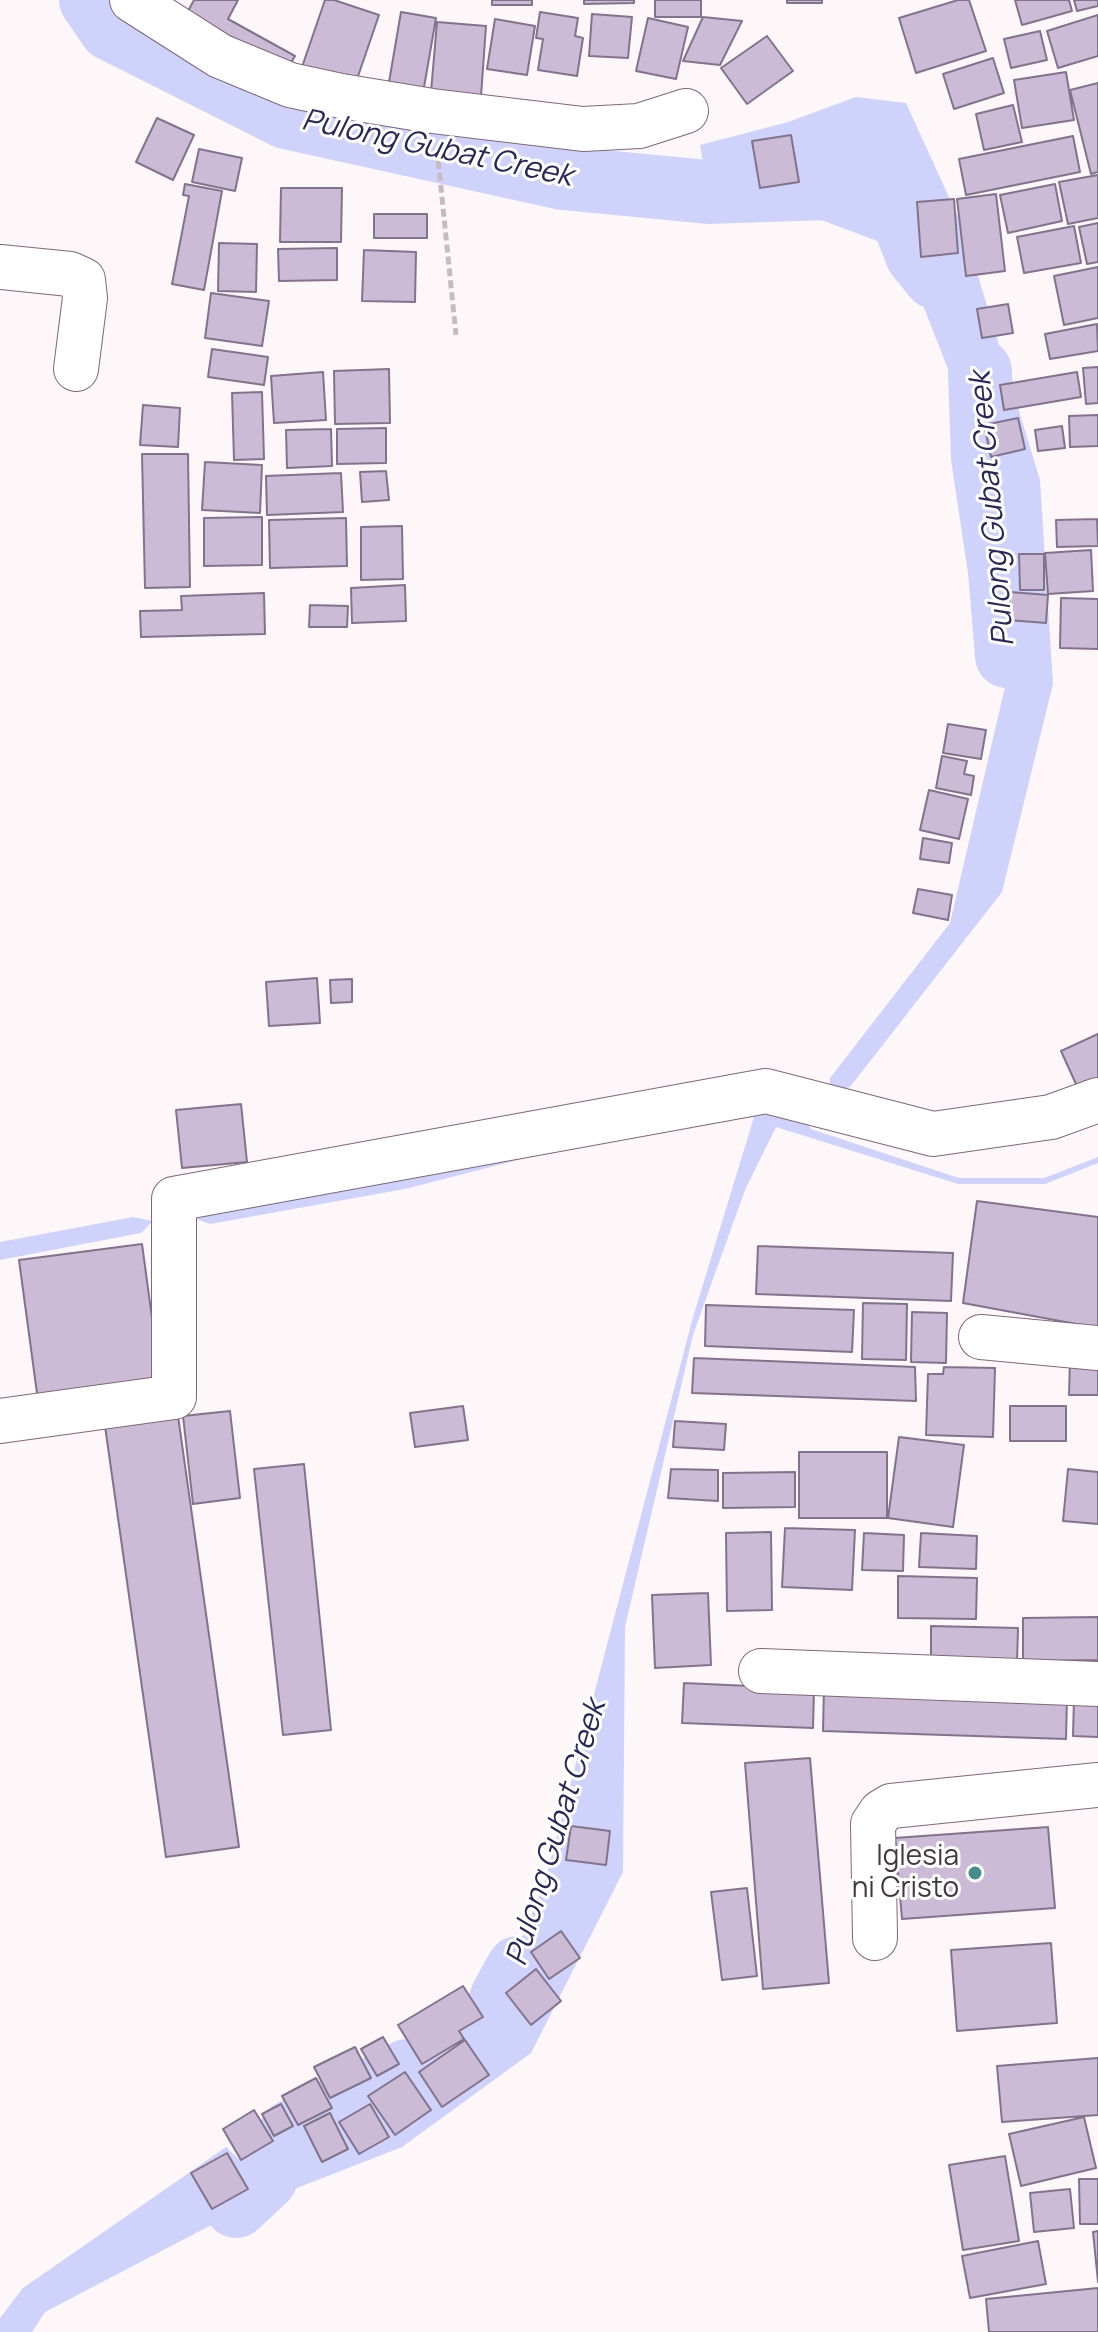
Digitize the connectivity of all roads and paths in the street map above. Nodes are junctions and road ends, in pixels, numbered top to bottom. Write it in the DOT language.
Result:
graph roads {
  1 [pos="132,0"];
  2 [pos="686,111"];
  3 [pos="436,137"];
  4 [pos="0,267"];
  5 [pos="456,335"];
  6 [pos="76,369"];
  7 [pos="1098,1100"];
  8 [pos="981,1337"];
  9 [pos="1098,1348"];
  10 [pos="0,1421"];
  11 [pos="761,1671"];
  12 [pos="1098,1684"];
  13 [pos="1098,1785"];
  14 [pos="875,1938"];
  1 -- 2 [label="street"];
  3 -- 5 [label="path"];
  4 -- 6 [label="street"];
  7 -- 10 [label="street"];
  8 -- 9 [label="street"];
  11 -- 12 [label="street"];
  13 -- 14 [label="street"];
}
